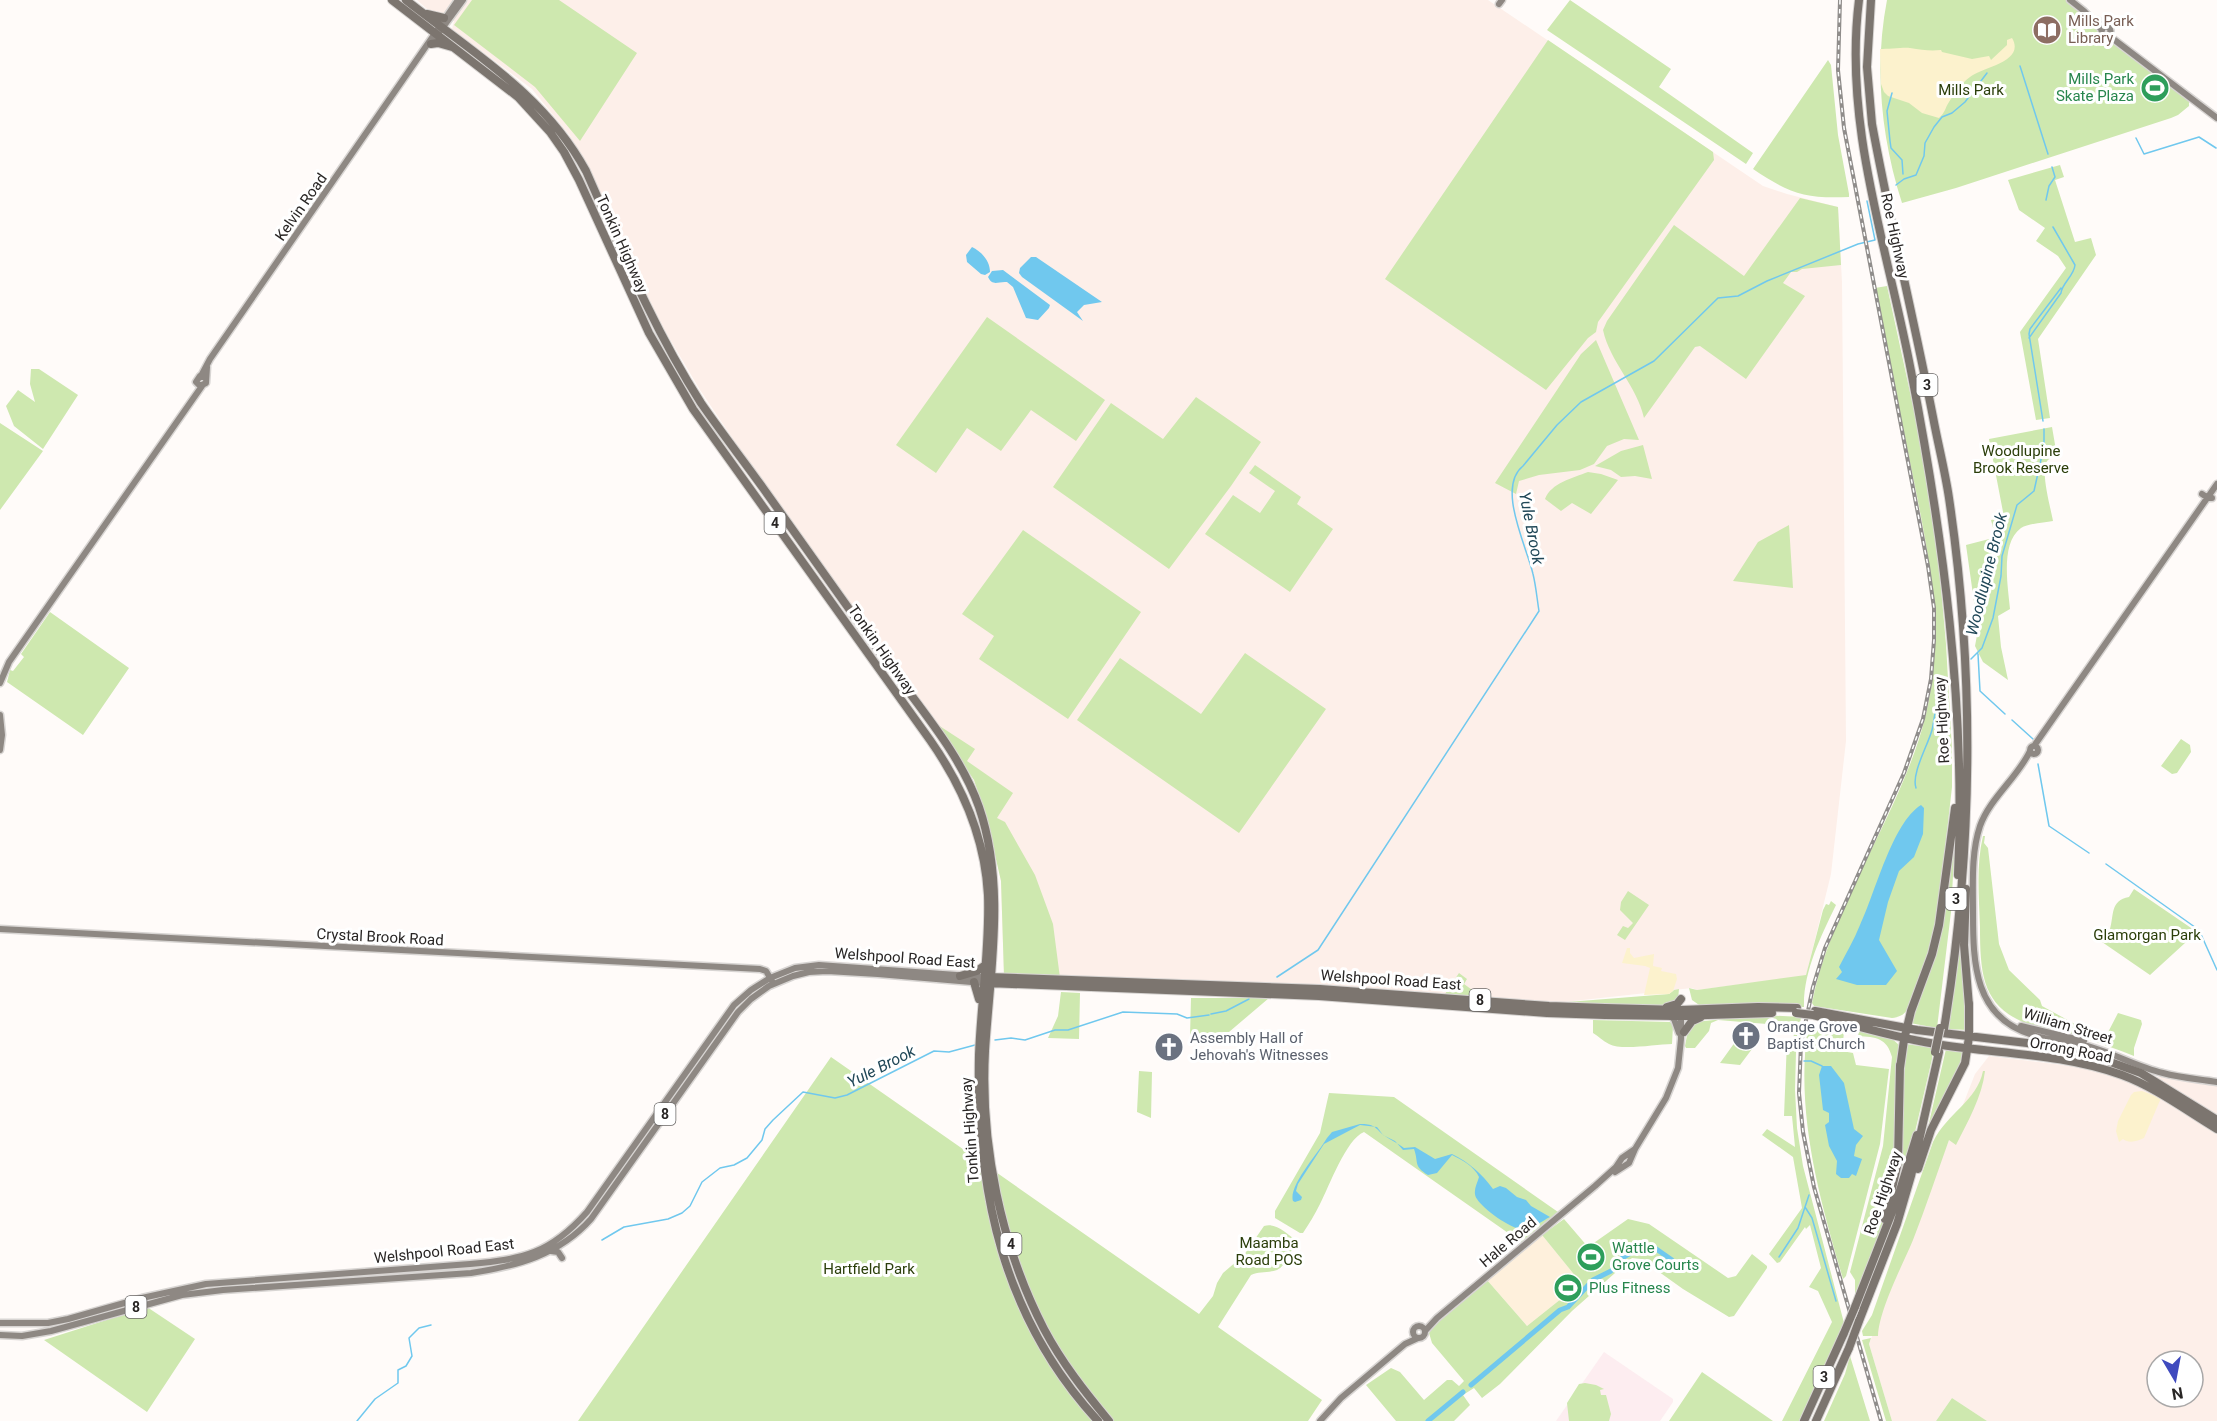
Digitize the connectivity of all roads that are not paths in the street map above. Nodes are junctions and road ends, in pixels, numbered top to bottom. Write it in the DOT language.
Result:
graph roads {
  1 [pos="392,0"];
  2 [pos="406,0"];
  3 [pos="458,0"];
  4 [pos="463,0"];
  5 [pos="1859,0"];
  6 [pos="1871,0"];
  7 [pos="2072,0"];
  8 [pos="420,11"];
  9 [pos="444,18"];
  10 [pos="438,30"];
  11 [pos="431,44"];
  12 [pos="453,48"];
  13 [pos="414,65"];
  14 [pos="2217,118"];
  15 [pos="2217,484"];
  16 [pos="2217,490"];
  17 [pos="2208,499"];
  18 [pos="2186,536"];
  19 [pos="2168,551"];
  20 [pos="2130,614"];
  21 [pos="2114,629"];
  22 [pos="0,682"];
  23 [pos="2079,685"];
  24 [pos="0,715"];
  25 [pos="0,750"];
  26 [pos="2034,750"];
  27 [pos="1958,768"];
  28 [pos="1966,833"];
  29 [pos="0,929"];
  30 [pos="992,954"];
  31 [pos="984,966"];
  32 [pos="960,976"];
  33 [pos="1003,978"];
  34 [pos="987,980"];
  35 [pos="770,982"];
  36 [pos="974,982"];
  37 [pos="1014,984"];
  38 [pos="1320,992"];
  39 [pos="990,993"];
  40 [pos="1681,999"];
  41 [pos="1969,1003"];
  42 [pos="1624,1009"];
  43 [pos="1797,1011"];
  44 [pos="1911,1011"];
  45 [pos="1683,1013"];
  46 [pos="1814,1013"];
  47 [pos="982,1015"];
  48 [pos="1670,1016"];
  49 [pos="1706,1016"];
  50 [pos="1888,1025"];
  51 [pos="1907,1028"];
  52 [pos="1943,1030"];
  53 [pos="1888,1035"];
  54 [pos="1682,1036"];
  55 [pos="1969,1037"];
  56 [pos="1984,1038"];
  57 [pos="1904,1040"];
  58 [pos="1967,1049"];
  59 [pos="1939,1050"];
  60 [pos="1990,1052"];
  61 [pos="1965,1063"];
  62 [pos="1900,1068"];
  63 [pos="2217,1082"];
  64 [pos="2133,1090"];
  65 [pos="2156,1092"];
  66 [pos="2217,1120"];
  67 [pos="2217,1129"];
  68 [pos="1897,1224"];
  69 [pos="576,1235"];
  70 [pos="567,1250"];
  71 [pos="551,1251"];
  72 [pos="1876,1253"];
  73 [pos="562,1258"];
  74 [pos="363,1276"];
  75 [pos="0,1323"];
  76 [pos="1423,1329"];
  77 [pos="0,1335"];
  78 [pos="1416,1335"];
  79 [pos="1098,1421"];
  80 [pos="1109,1421"];
  81 [pos="1320,1421"];
  82 [pos="1804,1421"];
  83 [pos="1816,1421"];
  1 -- 10 [label="highway, Tonkin Highway / 4"];
  2 -- 8 [label="highway, Tonkin Highway / 4"];
  3 -- 9 [label="main road, Kelvin Road"];
  4 -- 10 [label="main road, Kelvin Road"];
  5 -- 27 [label="highway, Roe Highway / 3"];
  6 -- 28 [label="highway, Roe Highway / 3"];
  7 -- 14 [label="main road"];
  8 -- 9 [label="highway"];
  8 -- 10 [label="highway, Tonkin Highway / 4"];
  9 -- 10 [label="main road, Kelvin Road"];
  10 -- 11 [label="main road, Kelvin Road"];
  10 -- 12 [label="highway, Tonkin Highway / 4"];
  10 -- 13 [label="main road, Kelvin Road"];
  10 -- 30 [label="highway, Tonkin Highway / 4"];
  11 -- 12 [label="highway"];
  11 -- 13 [label="main road, Kelvin Road"];
  12 -- 31 [label="highway, Tonkin Highway / 4"];
  13 -- 22 [label="main road, Kelvin Road"];
  15 -- 17 [label="main road, William Street"];
  16 -- 17 [label="main road, William Street"];
  17 -- 18 [label="main road, William Street"];
  17 -- 19 [label="main road, William Street"];
  18 -- 19 [label="main road, William Street"];
  18 -- 20 [label="main road, William Street"];
  19 -- 21 [label="main road, William Street"];
  20 -- 21 [label="main road, William Street"];
  20 -- 23 [label="main road, William Street"];
  21 -- 23 [label="main road, William Street"];
  23 -- 26 [label="main road, William Street"];
  23 -- 26 [label="main road, William Street"];
  24 -- 25 [label="main road"];
  26 -- 63 [label="main road, William Street"];
  27 -- 44 [label="highway"];
  27 -- 52 [label="highway, Roe Highway / 3"];
  28 -- 41 [label="highway"];
  28 -- 52 [label="highway, Roe Highway / 3"];
  29 -- 35 [label="main road, Crystal Brook Road"];
  30 -- 33 [label="highway"];
  30 -- 34 [label="highway, Tonkin Highway / 4"];
  31 -- 32 [label="highway"];
  31 -- 34 [label="highway, Tonkin Highway / 4"];
  32 -- 34 [label="main road, Welshpool Road East / 8"];
  32 -- 35 [label="main road, Welshpool Road East / 8"];
  33 -- 34 [label="highway, Welshpool Road East / 8"];
  33 -- 38 [label="highway, Welshpool Road East / 8"];
  34 -- 36 [label="main road, Welshpool Road East / 8"];
  34 -- 37 [label="highway, Welshpool Road East / 8"];
  34 -- 39 [label="highway, Tonkin Highway / 4"];
  34 -- 47 [label="highway, Tonkin Highway / 4"];
  35 -- 36 [label="main road, Welshpool Road East / 8"];
  35 -- 69 [label="main road, Welshpool Road East / 8"];
  35 -- 74 [label="main road, Welshpool Road East / 8"];
  36 -- 47 [label="highway"];
  37 -- 38 [label="highway, Welshpool Road East / 8"];
  37 -- 39 [label="highway"];
  38 -- 42 [label="highway, Welshpool Road East / 8"];
  38 -- 48 [label="highway, Welshpool Road East / 8"];
  39 -- 80 [label="highway, Tonkin Highway / 4"];
  40 -- 42 [label="highway, 8"];
  41 -- 55 [label="highway"];
  41 -- 56 [label="highway"];
  42 -- 45 [label="highway, Welshpool Road East / 8"];
  43 -- 45 [label="highway, Welshpool Road East / 8"];
  43 -- 46 [label="highway, Welshpool Road East / 8"];
  43 -- 49 [label="highway, Welshpool Road East / 8"];
  44 -- 50 [label="highway"];
  44 -- 51 [label="highway"];
  45 -- 48 [label="highway, Welshpool Road East / 8"];
  45 -- 49 [label="highway, Welshpool Road East / 8"];
  45 -- 54 [label="main road, Hale Road"];
  46 -- 50 [label="highway, Welshpool Road East / 8"];
  46 -- 53 [label="highway, Welshpool Road East / 8"];
  47 -- 79 [label="highway, Tonkin Highway / 4"];
  48 -- 54 [label="main road"];
  49 -- 54 [label="highway"];
  50 -- 51 [label="highway, Welshpool Road East / 8"];
  51 -- 52 [label="highway, Welshpool Road East / 8"];
  51 -- 57 [label="highway"];
  52 -- 55 [label="highway, Orrong Road / 8"];
  52 -- 59 [label="highway, Roe Highway / 3, bridge"];
  53 -- 57 [label="highway, Welshpool Road East / 8"];
  53 -- 62 [label="highway"];
  54 -- 76 [label="main road, Hale Road"];
  55 -- 56 [label="highway, Orrong Road / 8"];
  55 -- 58 [label="highway"];
  56 -- 66 [label="highway, Orrong Road / 8"];
  57 -- 59 [label="highway, Welshpool Road East / 8"];
  57 -- 62 [label="highway"];
  58 -- 59 [label="highway, Orrong Road / 8"];
  58 -- 60 [label="highway, Orrong Road / 8"];
  58 -- 61 [label="highway"];
  59 -- 68 [label="highway, Roe Highway / 3"];
  59 -- 72 [label="highway, Roe Highway / 3"];
  60 -- 61 [label="highway"];
  60 -- 65 [label="highway, Orrong Road / 8"];
  61 -- 68 [label="highway"];
  62 -- 72 [label="highway"];
  64 -- 65 [label="highway"];
  65 -- 67 [label="highway, Orrong Road / 8"];
  68 -- 83 [label="highway, Roe Highway / 3, bridge"];
  69 -- 70 [label="main road"];
  69 -- 71 [label="main road, Welshpool Road East / 8"];
  71 -- 73 [label="main road"];
  71 -- 74 [label="main road, Welshpool Road East / 8"];
  72 -- 82 [label="highway, Roe Highway / 3, bridge"];
  74 -- 75 [label="main road, Welshpool Road East / 8"];
  74 -- 77 [label="main road, Welshpool Road East / 8"];
  76 -- 78 [label="main road"];
  76 -- 78 [label="main road"];
  78 -- 81 [label="main road"];
}
